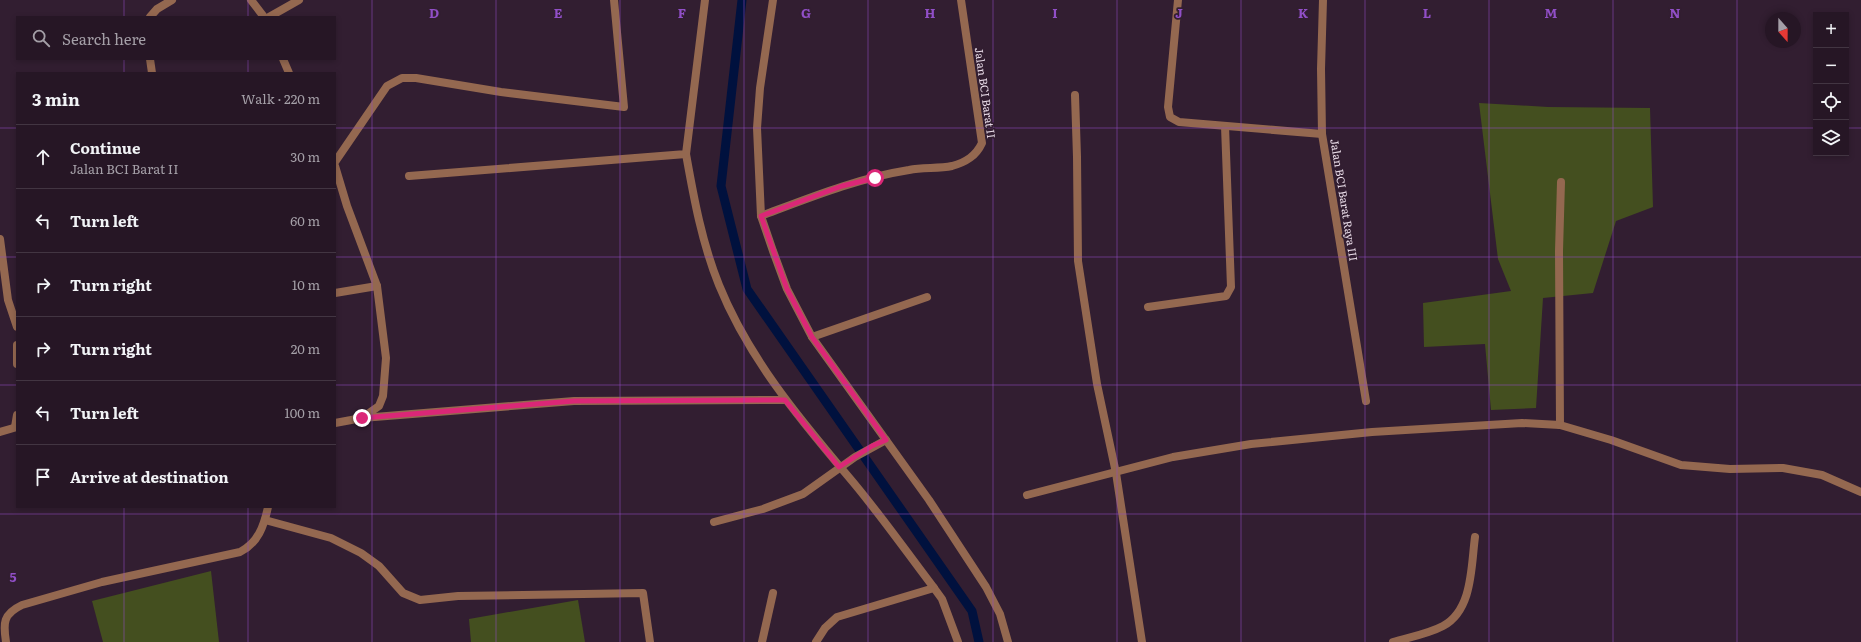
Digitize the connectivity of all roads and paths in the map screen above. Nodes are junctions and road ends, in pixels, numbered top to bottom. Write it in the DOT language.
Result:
graph roads {
  1 [pos="172,0"];
  2 [pos="251,0"];
  3 [pos="299,0"];
  4 [pos="614,0"];
  5 [pos="705,0"];
  6 [pos="773,0"];
  7 [pos="961,0"];
  8 [pos="1178,0"];
  9 [pos="1323,0"];
  10 [pos="151,16"];
  11 [pos="263,16"];
  12 [pos="271,16"];
  13 [pos="150,60"];
  14 [pos="283,60"];
  15 [pos="152,72"];
  16 [pos="289,72"];
  17 [pos="1075,95"];
  18 [pos="1225,126"];
  19 [pos="1322,134"];
  20 [pos="686,154"];
  21 [pos="336,161"];
  22 [pos="336,169"];
  23 [pos="408,176"];
  24 [pos="1561,182"];
  25 [pos="761,216"];
  26 [pos="0,239"];
  27 [pos="377,286"];
  28 [pos="336,293"];
  29 [pos="927,296"];
  30 [pos="1148,307"];
  31 [pos="16,324"];
  32 [pos="812,337"];
  33 [pos="785,400"];
  34 [pos="1366,401"];
  35 [pos="362,418"];
  36 [pos="336,423"];
  37 [pos="1560,425"];
  38 [pos="16,427"];
  39 [pos="0,432"];
  40 [pos="886,440"];
  41 [pos="839,467"];
  42 [pos="1116,472"];
  43 [pos="1861,492"];
  44 [pos="1027,495"];
  45 [pos="268,508"];
  46 [pos="265,520"];
  47 [pos="714,522"];
  48 [pos="1475,537"];
  49 [pos="934,588"];
  50 [pos="773,593"];
  51 [pos="6,642"];
  52 [pos="650,642"];
  53 [pos="762,642"];
  54 [pos="816,642"];
  55 [pos="958,642"];
  56 [pos="1008,642"];
  57 [pos="1142,642"];
  58 [pos="1393,642"];
  1 -- 10 [label="street"];
  2 -- 11 [label="street"];
  3 -- 12 [label="street"];
  4 -- 21 [label="street"];
  5 -- 20 [label="street"];
  6 -- 25 [label="street"];
  7 -- 25 [label="street, Jalan BCI Barat II"];
  8 -- 18 [label="street"];
  9 -- 19 [label="street, Jalan BCI Barat Raya III"];
  13 -- 15 [label="street"];
  14 -- 16 [label="street"];
  17 -- 42 [label="street"];
  18 -- 19 [label="street"];
  18 -- 30 [label="street"];
  19 -- 34 [label="street, Jalan BCI Barat Raya III"];
  20 -- 23 [label="street"];
  20 -- 33 [label="street"];
  22 -- 27 [label="street"];
  24 -- 37 [label="street"];
  25 -- 32 [label="street"];
  26 -- 31 [label="street"];
  27 -- 28 [label="street"];
  27 -- 35 [label="street"];
  29 -- 32 [label="street"];
  32 -- 40 [label="street"];
  33 -- 35 [label="street"];
  33 -- 41 [label="street"];
  35 -- 36 [label="street"];
  37 -- 42 [label="street"];
  37 -- 43 [label="street"];
  38 -- 39 [label="street"];
  40 -- 41 [label="street"];
  40 -- 56 [label="street"];
  41 -- 47 [label="street"];
  41 -- 49 [label="street"];
  42 -- 44 [label="street"];
  42 -- 57 [label="street"];
  45 -- 46 [label="street"];
  46 -- 51 [label="street"];
  46 -- 52 [label="street"];
  48 -- 58 [label="street"];
  49 -- 54 [label="street"];
  49 -- 55 [label="street"];
  50 -- 53 [label="street"];
}
